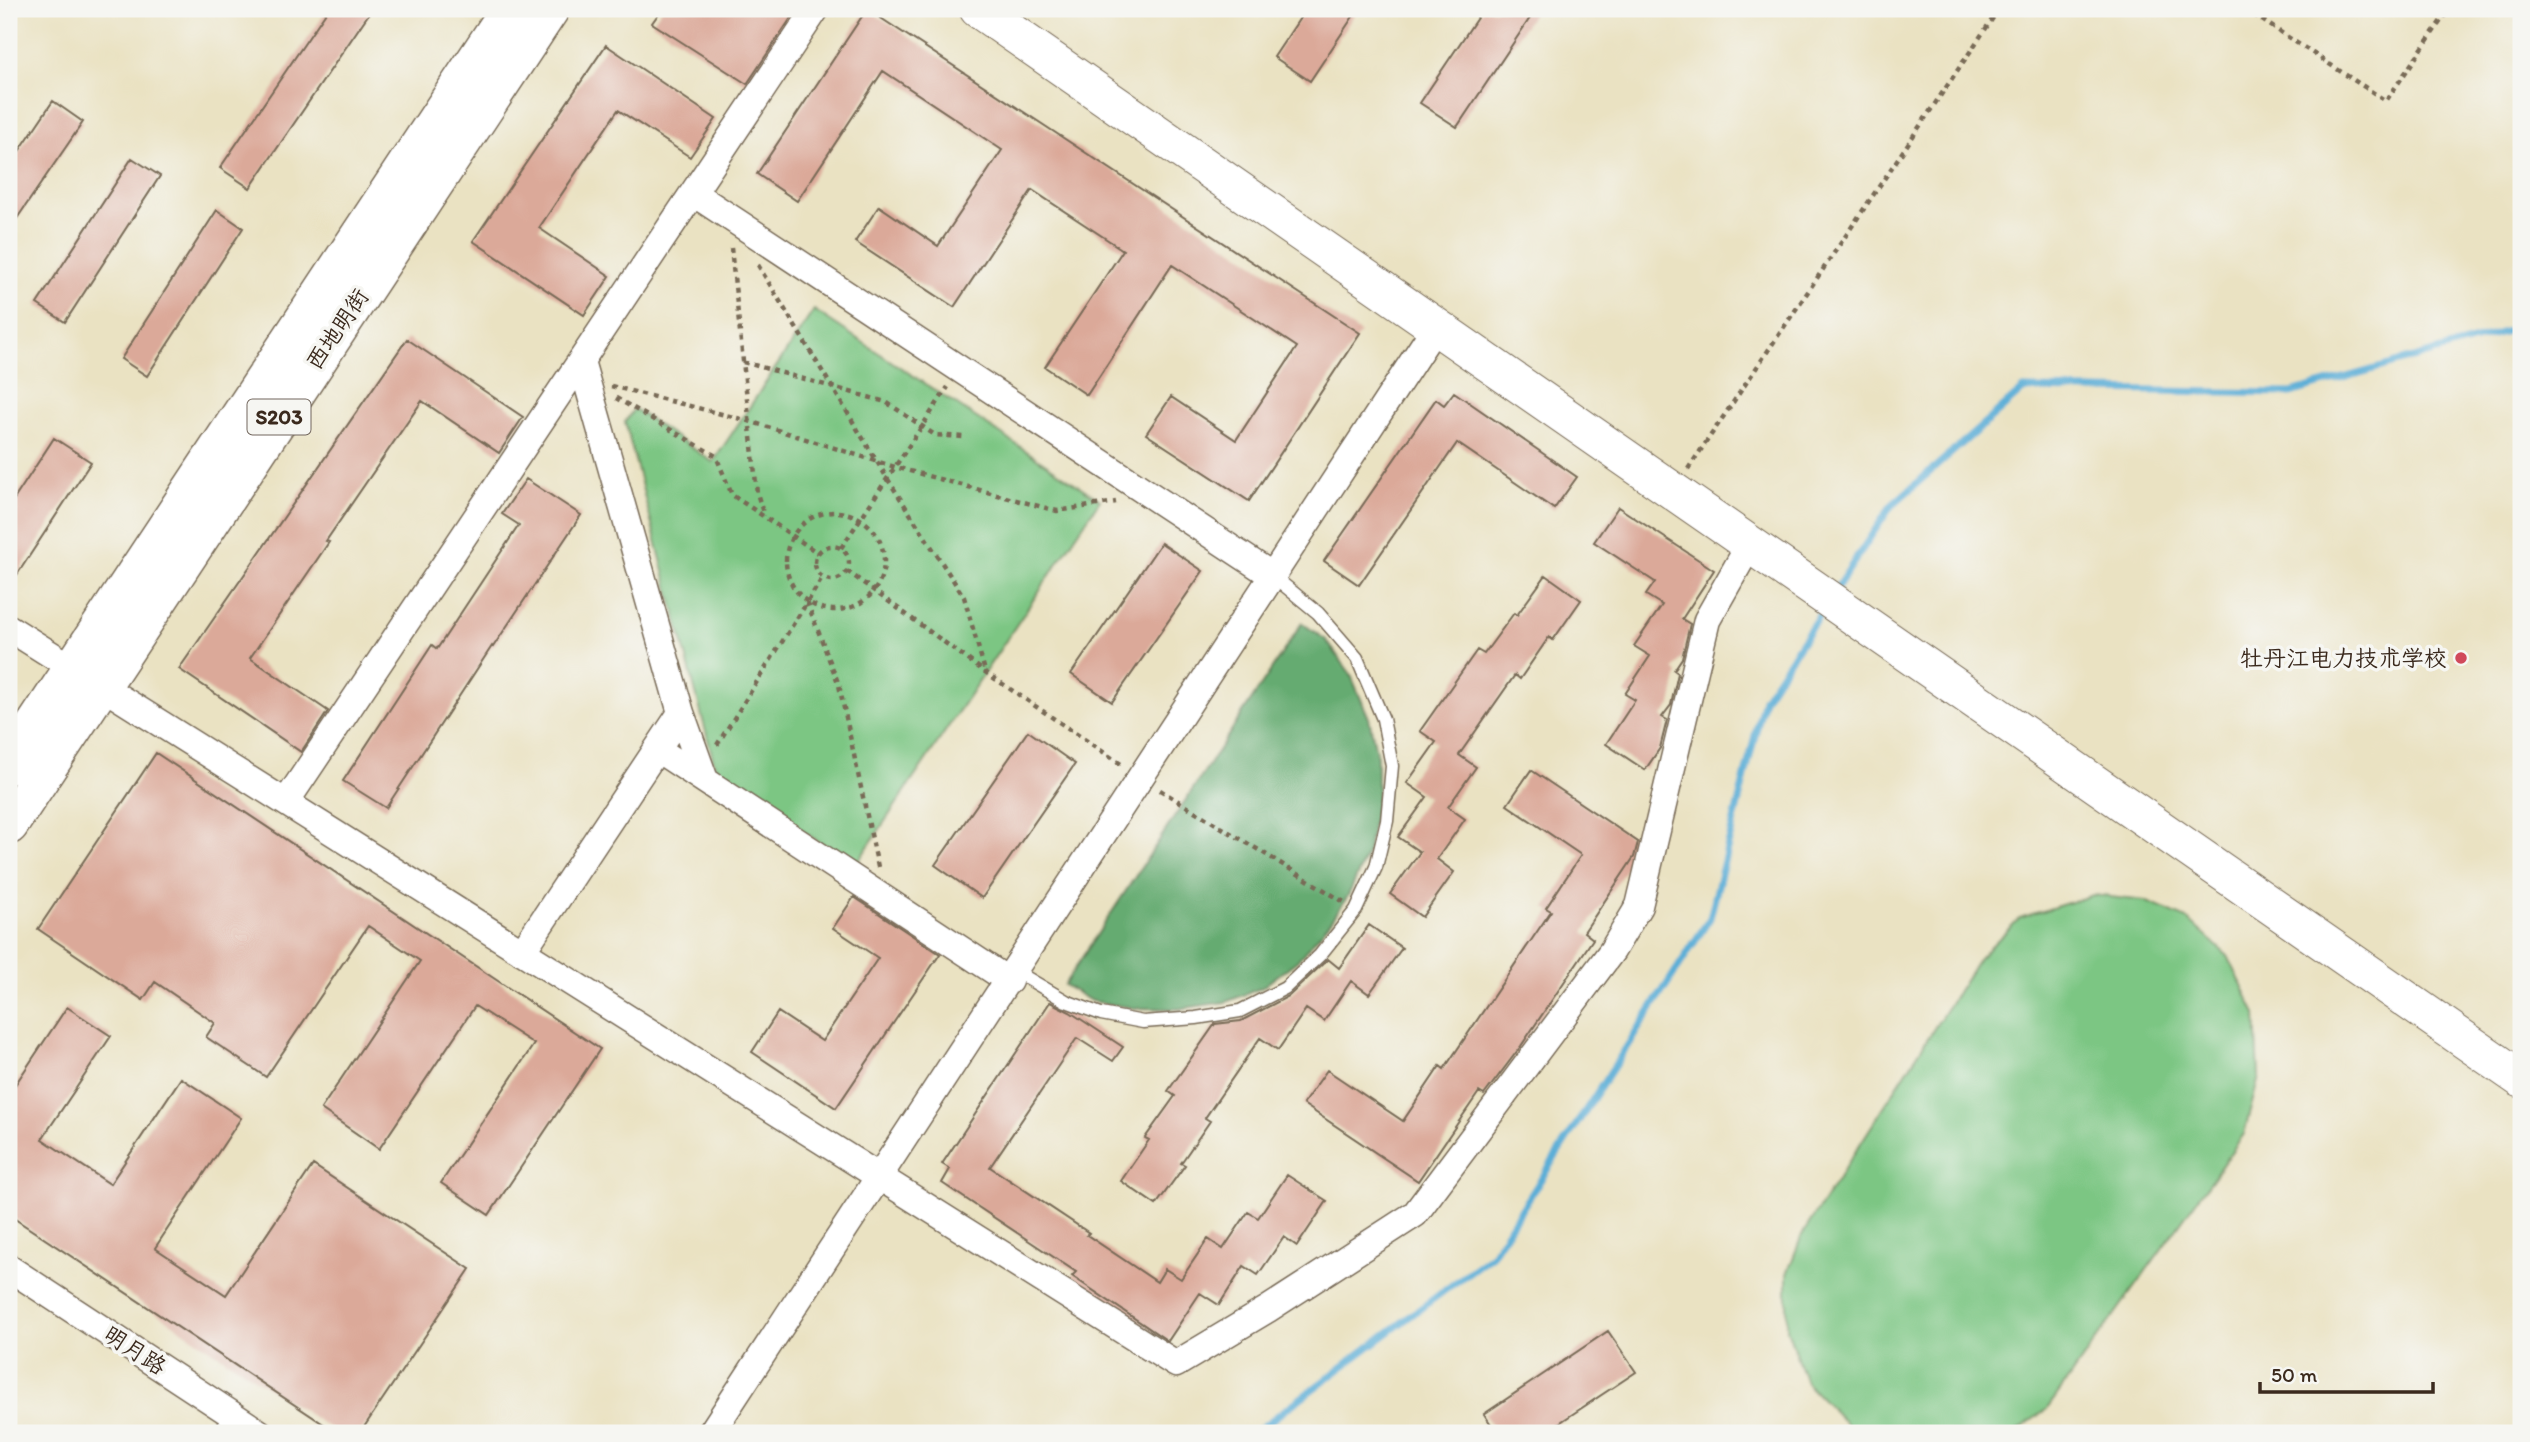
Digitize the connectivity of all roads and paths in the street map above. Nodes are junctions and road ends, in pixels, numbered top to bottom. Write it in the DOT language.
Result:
graph roads {
  1 [pos="510,9"];
  2 [pos="550,9"];
  3 [pos="816,9"];
  4 [pos="978,9"];
  5 [pos="1999,9"];
  6 [pos="2245,9"];
  7 [pos="2449,9"];
  8 [pos="693,193"];
  9 [pos="727,215"];
  10 [pos="755,261"];
  11 [pos="1436,326"];
  12 [pos="743,362"];
  13 [pos="960,369"];
  14 [pos="584,371"];
  15 [pos="831,385"];
  16 [pos="749,421"];
  17 [pos="922,425"];
  18 [pos="963,437"];
  19 [pos="877,461"];
  20 [pos="895,467"];
  21 [pos="887,478"];
  22 [pos="1673,491"];
  23 [pos="1151,496"];
  24 [pos="764,516"];
  25 [pos="860,518"];
  26 [pos="794,536"];
  27 [pos="1750,544"];
  28 [pos="841,548"];
  29 [pos="818,553"];
  30 [pos="847,572"];
  31 [pos="1273,576"];
  32 [pos="823,577"];
  33 [pos="874,592"];
  34 [pos="807,601"];
  35 [pos="9,628"];
  36 [pos="985,671"];
  37 [pos="102,685"];
  38 [pos="681,713"];
  39 [pos="657,749"];
  40 [pos="9,765"];
  41 [pos="703,775"];
  42 [pos="1141,778"];
  43 [pos="286,802"];
  44 [pos="9,825"];
  45 [pos="885,899"];
  46 [pos="1356,910"];
  47 [pos="522,952"];
  48 [pos="1012,976"];
  49 [pos="2521,1079"];
  50 [pos="879,1179"];
  51 [pos="9,1268"];
  52 [pos="260,1433"];
  53 [pos="711,1433"];
  1 -- 40 [label="main road, 西地明街 / S203"];
  2 -- 37 [label="main road, 西地明街 / S203"];
  3 -- 8 [label="street"];
  4 -- 11 [label="street"];
  5 -- 22 [label="path"];
  6 -- 7 [label="path"];
  8 -- 9 [label="street"];
  8 -- 14 [label="street"];
  9 -- 12 [label="path"];
  9 -- 13 [label="street"];
  10 -- 15 [label="path"];
  11 -- 22 [label="street"];
  11 -- 31 [label="street"];
  12 -- 15 [label="path"];
  12 -- 16 [label="path"];
  13 -- 17 [label="path"];
  13 -- 23 [label="street"];
  14 -- 16 [label="path"];
  14 -- 24 [label="path"];
  14 -- 38 [label="street"];
  14 -- 43 [label="street"];
  15 -- 17 [label="path"];
  15 -- 19 [label="path"];
  16 -- 19 [label="path"];
  16 -- 24 [label="path"];
  17 -- 18 [label="path"];
  17 -- 20 [label="path"];
  19 -- 20 [label="path"];
  19 -- 21 [label="path"];
  20 -- 21 [label="path"];
  20 -- 23 [label="path"];
  21 -- 25 [label="path"];
  21 -- 36 [label="path"];
  22 -- 27 [label="street"];
  23 -- 31 [label="street"];
  24 -- 26 [label="path"];
  25 -- 26 [label="path"];
  25 -- 28 [label="path"];
  25 -- 33 [label="path"];
  26 -- 29 [label="path"];
  26 -- 34 [label="path"];
  27 -- 49 [label="street"];
  27 -- 50 [label="street"];
  28 -- 29 [label="path"];
  28 -- 30 [label="path"];
  29 -- 32 [label="path"];
  30 -- 32 [label="path"];
  30 -- 33 [label="path"];
  31 -- 42 [label="street"];
  31 -- 46 [label="lane"];
  32 -- 34 [label="path"];
  33 -- 34 [label="path"];
  33 -- 36 [label="path"];
  34 -- 41 [label="path"];
  34 -- 45 [label="path"];
  35 -- 37 [label="street"];
  36 -- 42 [label="path"];
  37 -- 43 [label="street"];
  37 -- 44 [label="main road, 西地明街 / S203"];
  38 -- 39 [label="street"];
  38 -- 41 [label="street"];
  39 -- 41 [label="street"];
  39 -- 47 [label="street"];
  41 -- 45 [label="street"];
  42 -- 46 [label="path"];
  42 -- 48 [label="street"];
  43 -- 47 [label="street"];
  45 -- 48 [label="street"];
  46 -- 48 [label="lane"];
  47 -- 50 [label="street"];
  48 -- 50 [label="street"];
  50 -- 53 [label="street"];
  51 -- 52 [label="street, 明月路"];
}
